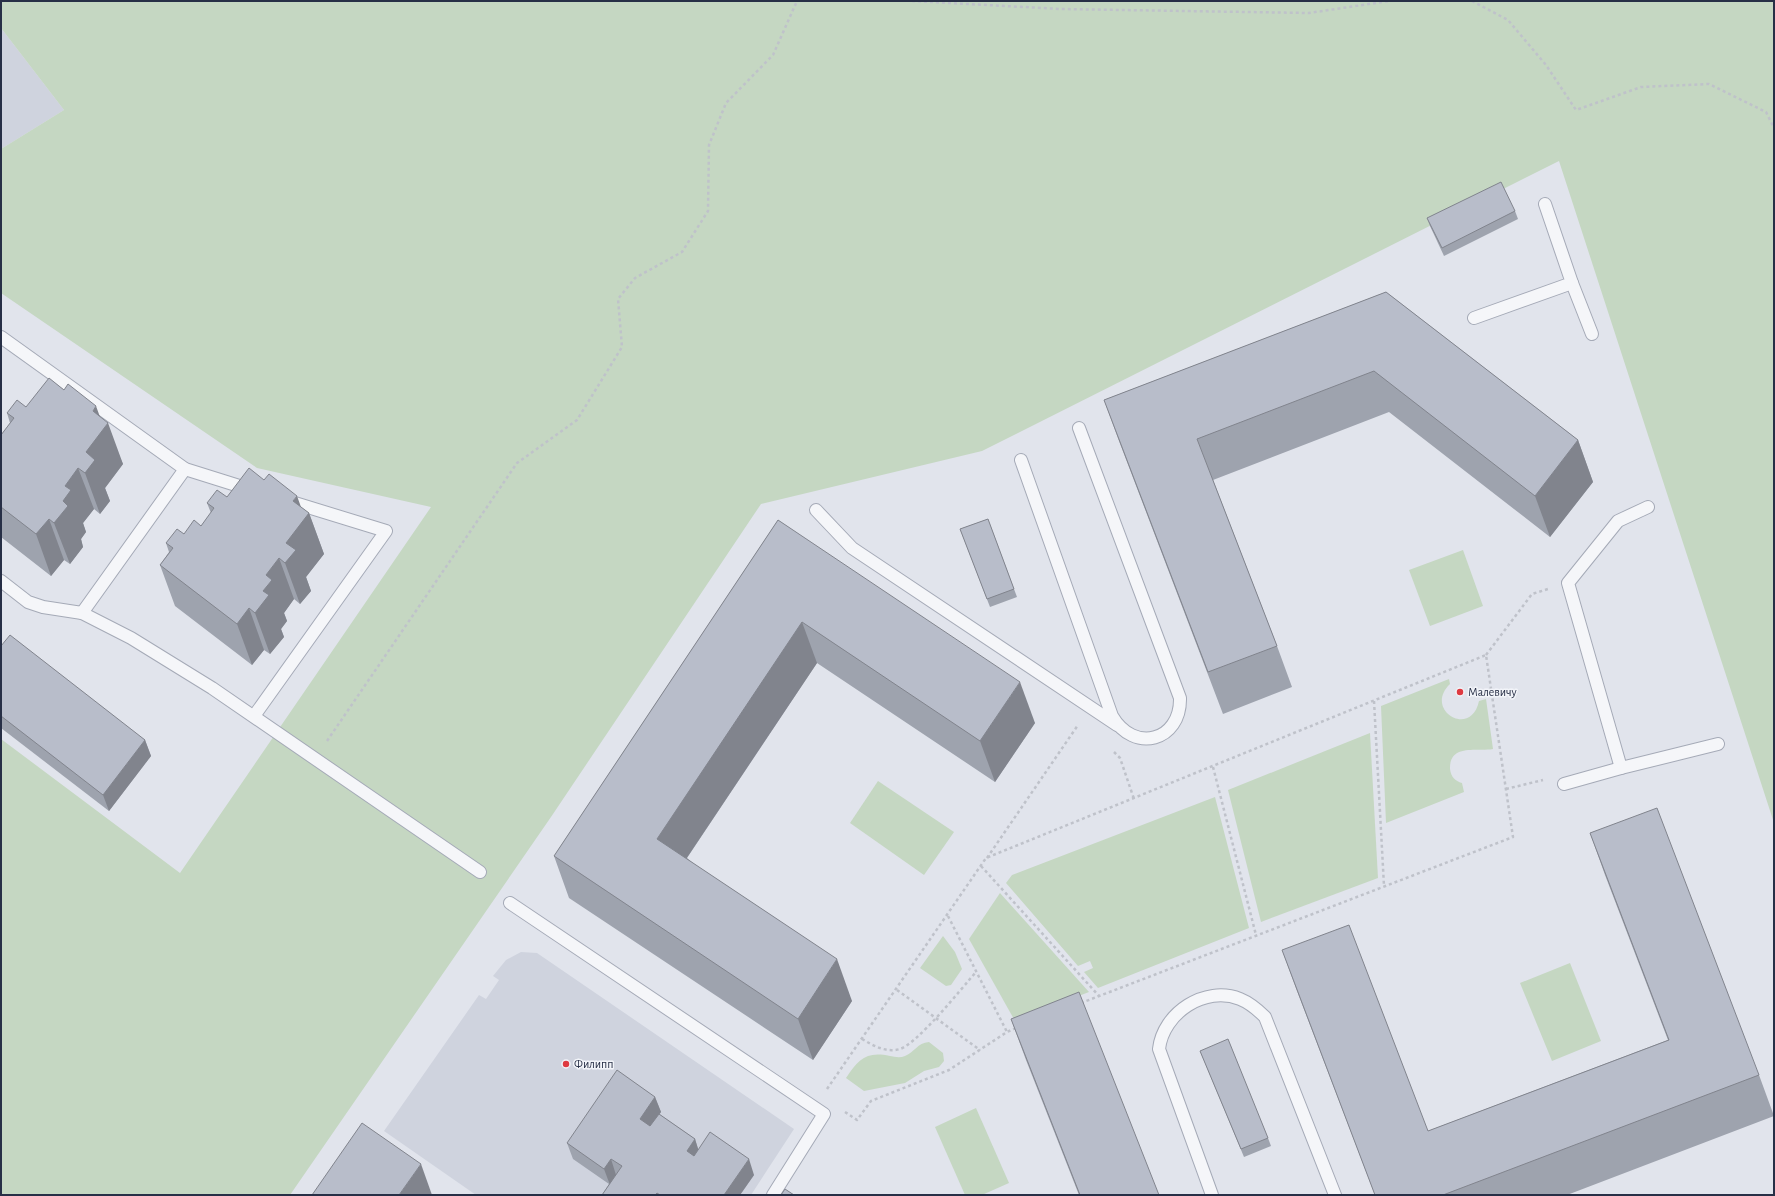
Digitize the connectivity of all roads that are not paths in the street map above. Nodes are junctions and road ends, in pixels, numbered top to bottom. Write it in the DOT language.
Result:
graph roads {
  1 [pos="1545,204"];
  2 [pos="1572,283"];
  3 [pos="1474,318"];
  4 [pos="1592,334"];
  5 [pos="1,337"];
  6 [pos="1079,428"];
  7 [pos="1021,460"];
  8 [pos="185,469"];
  9 [pos="1648,507"];
  10 [pos="816,510"];
  11 [pos="1,581"];
  12 [pos="82,614"];
  13 [pos="254,716"];
  14 [pos="1118,726"];
  15 [pos="1718,744"];
  16 [pos="1622,768"];
  17 [pos="1564,784"];
  18 [pos="480,872"];
  19 [pos="510,903"];
  20 [pos="773,1195"];
  21 [pos="1212,1195"];
  22 [pos="1335,1195"];
  1 -- 2 [label="lane"];
  2 -- 3 [label="lane"];
  2 -- 4 [label="lane"];
  5 -- 8 [label="lane"];
  6 -- 14 [label="lane"];
  7 -- 14 [label="lane"];
  8 -- 12 [label="lane"];
  8 -- 13 [label="lane"];
  9 -- 16 [label="lane"];
  10 -- 14 [label="lane"];
  11 -- 12 [label="lane"];
  12 -- 13 [label="lane"];
  13 -- 18 [label="lane"];
  15 -- 16 [label="lane"];
  16 -- 17 [label="lane"];
  19 -- 20 [label="lane"];
  21 -- 22 [label="lane"];
}
